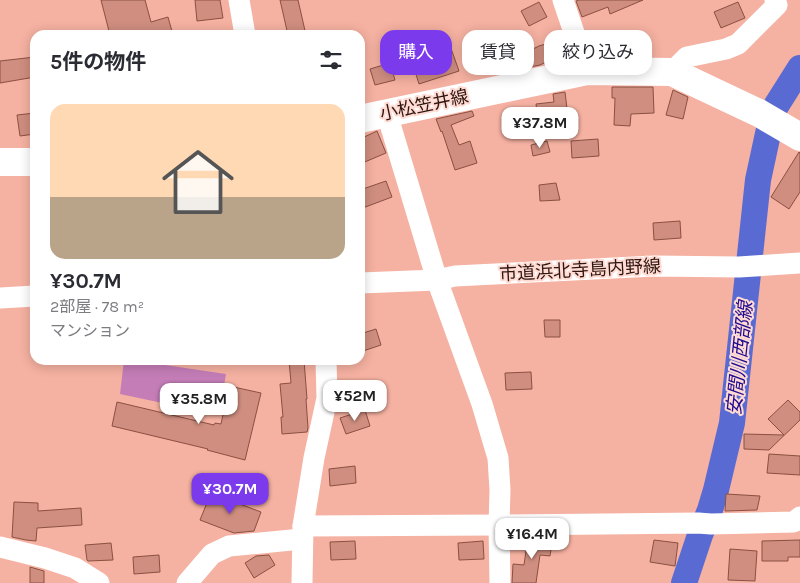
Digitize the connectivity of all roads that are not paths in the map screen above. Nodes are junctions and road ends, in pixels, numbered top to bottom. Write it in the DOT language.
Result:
graph roads {
  1 [pos="239,0"];
  2 [pos="563,0"];
  3 [pos="778,2"];
  4 [pos="244,30"];
  5 [pos="573,30"];
  6 [pos="652,72"];
  7 [pos="672,72"];
  8 [pos="567,75"];
  9 [pos="387,114"];
  10 [pos="365,118"];
  11 [pos="800,137"];
  12 [pos="0,162"];
  13 [pos="30,162"];
  14 [pos="800,264"];
  15 [pos="437,280"];
  16 [pos="365,283"];
  17 [pos="30,296"];
  18 [pos="0,298"];
  19 [pos="326,365"];
  20 [pos="800,517"];
  21 [pos="499,526"];
  22 [pos="302,532"];
  23 [pos="0,547"];
  24 [pos="99,583"];
  25 [pos="187,583"];
  26 [pos="302,583"];
  27 [pos="500,583"];
  1 -- 4 [label="street"];
  2 -- 5 [label="street"];
  3 -- 7 [label="street"];
  6 -- 7 [label="main road, 小松笠井線"];
  7 -- 11 [label="main road, 小松笠井線"];
  8 -- 9 [label="main road, 小松笠井線"];
  9 -- 10 [label="main road, 小松笠井線"];
  9 -- 15 [label="street"];
  12 -- 13 [label="main road"];
  14 -- 15 [label="street, 市道浜北寺島内野線"];
  15 -- 16 [label="street, 市道浜北寺島内野線"];
  15 -- 21 [label="street"];
  17 -- 18 [label="street"];
  19 -- 22 [label="street"];
  20 -- 21 [label="street"];
  21 -- 22 [label="street"];
  21 -- 27 [label="street"];
  22 -- 25 [label="street"];
  22 -- 26 [label="street"];
  23 -- 24 [label="street"];
}
